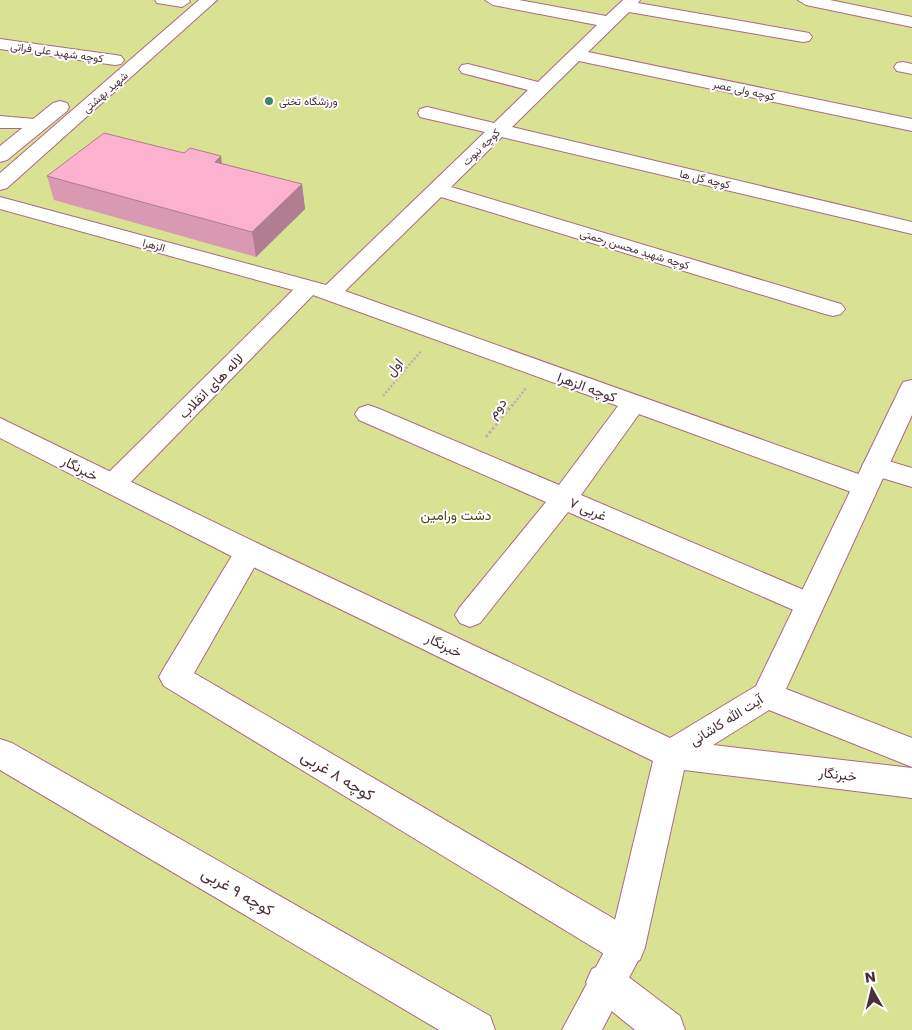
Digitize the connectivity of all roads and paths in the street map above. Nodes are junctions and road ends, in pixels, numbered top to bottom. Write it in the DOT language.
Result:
graph roads {
  1 [pos="163,0"];
  2 [pos="209,0"];
  3 [pos="493,0"];
  4 [pos="806,0"];
  5 [pos="183,1"];
  6 [pos="628,3"];
  7 [pos="609,22"];
  8 [pos="912,22"];
  9 [pos="803,37"];
  10 [pos="0,44"];
  11 [pos="576,54"];
  12 [pos="115,60"];
  13 [pos="468,69"];
  14 [pos="100,73"];
  15 [pos="542,88"];
  16 [pos="77,92"];
  17 [pos="427,113"];
  18 [pos="0,122"];
  19 [pos="39,124"];
  20 [pos="912,125"];
  21 [pos="498,129"];
  22 [pos="0,156"];
  23 [pos="0,184"];
  24 [pos="437,189"];
  25 [pos="0,203"];
  26 [pos="912,228"];
  27 [pos="319,290"];
  28 [pos="833,309"];
  29 [pos="436,333"];
  30 [pos="540,370"];
  31 [pos="912,388"];
  32 [pos="633,404"];
  33 [pos="368,414"];
  34 [pos="0,427"];
  35 [pos="469,458"];
  36 [pos="870,477"];
  37 [pos="912,478"];
  38 [pos="114,484"];
  39 [pos="563,499"];
  40 [pos="249,552"];
  41 [pos="808,604"];
  42 [pos="470,615"];
  43 [pos="767,694"];
  44 [pos="0,753"];
  45 [pos="912,753"];
  46 [pos="671,754"];
  47 [pos="912,783"];
  48 [pos="627,946"];
  49 [pos="605,982"];
  50 [pos="476,1030"];
  51 [pos="581,1030"];
  52 [pos="666,1030"];
  1 -- 5 [label="street"];
  2 -- 23 [label="street, شهید بهشتی"];
  3 -- 7 [label="street"];
  4 -- 8 [label="street"];
  5 -- 12 [label="street, شهید بهشتی"];
  6 -- 7 [label="street, کوچه نبوت"];
  6 -- 9 [label="street"];
  7 -- 11 [label="street, کوچه نبوت"];
  10 -- 12 [label="street, کوچه شهید علی فراتی"];
  11 -- 15 [label="street, کوچه نبوت"];
  11 -- 20 [label="street, کوچه ولی عصر"];
  12 -- 14 [label="street, شهید بهشتی"];
  13 -- 15 [label="street"];
  15 -- 21 [label="street, کوچه نبوت"];
  16 -- 19 [label="street, شهید بهشتی"];
  17 -- 21 [label="street, کوچه گل ها"];
  18 -- 19 [label="street"];
  19 -- 22 [label="street, شهید بهشتی"];
  21 -- 24 [label="street, کوچه نبوت"];
  21 -- 26 [label="street, کوچه گل ها"];
  24 -- 27 [label="street, کوچه نبوت"];
  24 -- 28 [label="street, کوچه شهید محسن رحمتی"];
  25 -- 27 [label="street, الزهرا"];
  27 -- 29 [label="street, کوچه الزهرا"];
  27 -- 38 [label="street, لاله های انقلاب"];
  29 -- 30 [label="street, کوچه الزهرا"];
  29 -- 33 [label="path, اول"];
  30 -- 32 [label="street, کوچه الزهرا"];
  30 -- 35 [label="path, دوم"];
  31 -- 36 [label="street, آیت الله کاشانی"];
  32 -- 36 [label="street, کوچه الزهرا"];
  32 -- 39 [label="street"];
  33 -- 35 [label="street, ۷ غربی"];
  34 -- 38 [label="street, خبرنگار"];
  35 -- 39 [label="street, ۷ غربی"];
  36 -- 37 [label="street, کوچه الزهرا"];
  36 -- 41 [label="street, آیت الله کاشانی"];
  38 -- 40 [label="street, خبرنگار"];
  39 -- 41 [label="street, ۷ غربی"];
  39 -- 42 [label="street"];
  40 -- 46 [label="street, خبرنگار"];
  40 -- 48 [label="street, کوچه ۸ غربی"];
  41 -- 43 [label="street, آیت الله کاشانی"];
  43 -- 45 [label="street"];
  43 -- 46 [label="street, آیت الله کاشانی"];
  44 -- 50 [label="street, کوچه ۹ غربی"];
  46 -- 47 [label="street, خبرنگار"];
  46 -- 48 [label="street"];
  48 -- 49 [label="street"];
  49 -- 51 [label="street"];
  49 -- 52 [label="street"];
}
